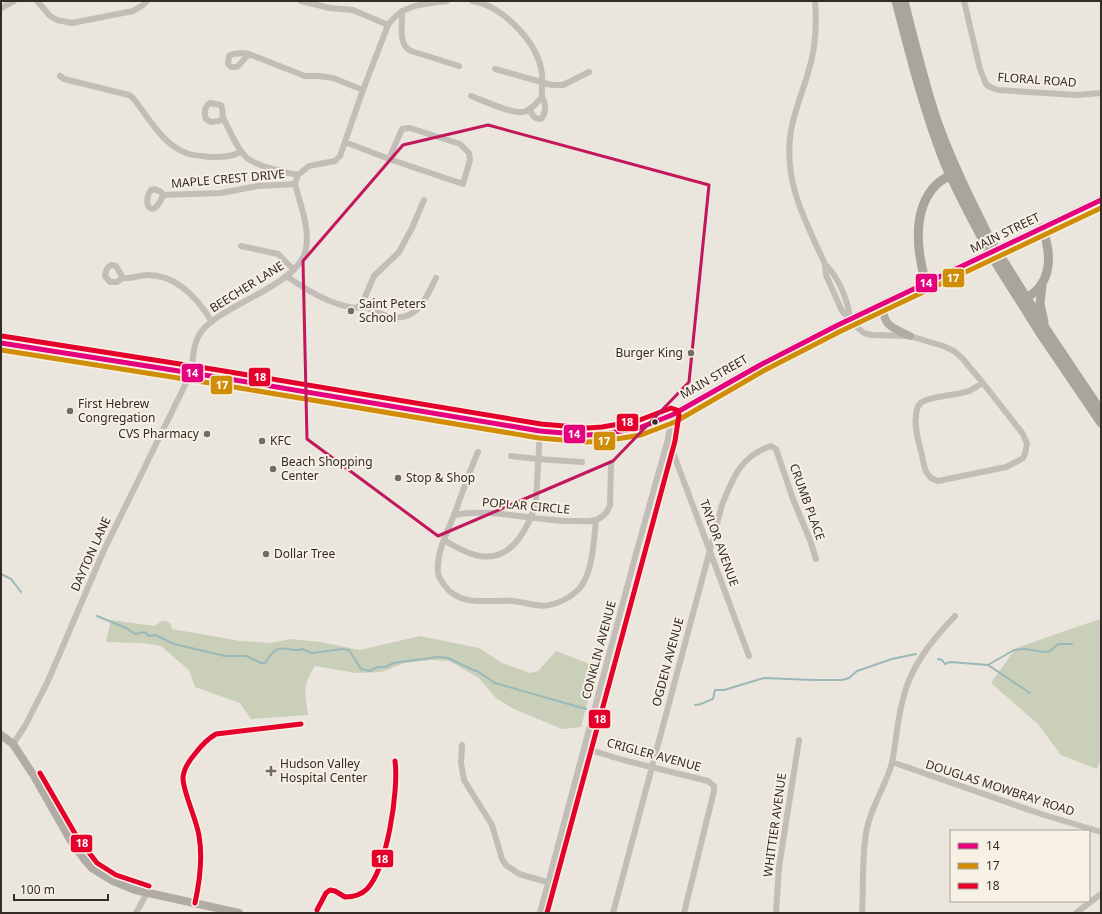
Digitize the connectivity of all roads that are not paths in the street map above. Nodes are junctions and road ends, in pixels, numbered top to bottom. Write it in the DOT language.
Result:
graph roads {
  1 [pos="14,1"];
  2 [pos="37,1"];
  3 [pos="147,1"];
  4 [pos="302,1"];
  5 [pos="447,1"];
  6 [pos="472,1"];
  7 [pos="815,1"];
  8 [pos="896,1"];
  9 [pos="904,1"];
  10 [pos="964,1"];
  11 [pos="410,4"];
  12 [pos="1,8"];
  13 [pos="402,11"];
  14 [pos="388,25"];
  15 [pos="249,54"];
  16 [pos="459,66"];
  17 [pos="495,69"];
  18 [pos="589,72"];
  19 [pos="60,76"];
  20 [pos="543,82"];
  21 [pos="363,90"];
  22 [pos="1101,93"];
  23 [pos="471,96"];
  24 [pos="542,96"];
  25 [pos="529,109"];
  26 [pos="223,118"];
  27 [pos="346,142"];
  28 [pos="241,151"];
  29 [pos="390,159"];
  30 [pos="298,175"];
  31 [pos="950,175"];
  32 [pos="295,184"];
  33 [pos="163,195"];
  34 [pos="424,200"];
  35 [pos="1101,200"];
  36 [pos="1042,228"];
  37 [pos="989,244"];
  38 [pos="241,246"];
  39 [pos="997,259"];
  40 [pos="294,270"];
  41 [pos="286,276"];
  42 [pos="123,278"];
  43 [pos="436,278"];
  44 [pos="1043,282"];
  45 [pos="926,283"];
  46 [pos="1026,298"];
  47 [pos="884,303"];
  48 [pos="362,304"];
  49 [pos="850,319"];
  50 [pos="212,322"];
  51 [pos="1048,332"];
  52 [pos="910,336"];
  53 [pos="1,343"];
  54 [pos="191,373"];
  55 [pos="982,382"];
  56 [pos="1101,411"];
  57 [pos="672,415"];
  58 [pos="1101,423"];
  59 [pos="540,430"];
  60 [pos="668,439"];
  61 [pos="478,452"];
  62 [pos="778,453"];
  63 [pos="511,456"];
  64 [pos="538,459"];
  65 [pos="582,462"];
  66 [pos="611,463"];
  67 [pos="454,515"];
  68 [pos="531,517"];
  69 [pos="596,520"];
  70 [pos="444,540"];
  71 [pos="709,550"];
  72 [pos="816,559"];
  73 [pos="955,616"];
  74 [pos="749,656"];
  75 [pos="1,735"];
  76 [pos="799,740"];
  77 [pos="13,744"];
  78 [pos="462,745"];
  79 [pos="584,748"];
  80 [pos="892,762"];
  81 [pos="652,767"];
  82 [pos="1101,832"];
  83 [pos="547,882"];
  84 [pos="147,893"];
  85 [pos="1101,894"];
  86 [pos="136,913"];
  87 [pos="238,913"];
  88 [pos="540,913"];
  89 [pos="613,913"];
  90 [pos="684,913"];
  91 [pos="776,913"];
  92 [pos="862,913"];
  93 [pos="1076,913"];
  1 -- 12 [label="street"];
  2 -- 3 [label="street"];
  4 -- 14 [label="street"];
  5 -- 11 [label="street"];
  6 -- 20 [label="street"];
  7 -- 49 [label="street"];
  8 -- 31 [label="highway"];
  9 -- 37 [label="highway"];
  10 -- 22 [label="street, FLORAL ROAD"];
  11 -- 13 [label="street"];
  13 -- 14 [label="street"];
  13 -- 16 [label="street"];
  14 -- 21 [label="street"];
  15 -- 21 [label="street"];
  17 -- 20 [label="street"];
  18 -- 20 [label="street"];
  19 -- 28 [label="street"];
  20 -- 24 [label="street"];
  21 -- 27 [label="street"];
  23 -- 25 [label="street"];
  24 -- 25 [label="street"];
  24 -- 25 [label="street"];
  26 -- 28 [label="street"];
  27 -- 29 [label="street"];
  27 -- 30 [label="street"];
  28 -- 30 [label="street"];
  29 -- 29 [label="street"];
  30 -- 32 [label="street"];
  31 -- 37 [label="highway"];
  31 -- 45 [label="highway"];
  32 -- 33 [label="street, MAPLE CREST DRIVE"];
  32 -- 40 [label="street, BEECHER LANE"];
  34 -- 48 [label="street"];
  35 -- 36 [label="main road, MAIN STREET"];
  36 -- 44 [label="highway"];
  36 -- 45 [label="main road, MAIN STREET"];
  37 -- 39 [label="highway, bridge"];
  38 -- 40 [label="street"];
  39 -- 46 [label="highway"];
  39 -- 58 [label="highway"];
  40 -- 41 [label="street, BEECHER LANE"];
  41 -- 48 [label="street"];
  41 -- 50 [label="street, BEECHER LANE"];
  42 -- 50 [label="street"];
  43 -- 48 [label="street"];
  44 -- 46 [label="highway"];
  44 -- 51 [label="highway"];
  45 -- 47 [label="main road, MAIN STREET"];
  46 -- 51 [label="highway"];
  47 -- 49 [label="main road, MAIN STREET"];
  47 -- 52 [label="main road"];
  49 -- 52 [label="street"];
  49 -- 57 [label="main road, MAIN STREET"];
  50 -- 54 [label="street, BEECHER LANE"];
  51 -- 56 [label="highway"];
  52 -- 55 [label="street"];
  53 -- 54 [label="main road, MAIN STREET"];
  54 -- 59 [label="main road, MAIN STREET"];
  54 -- 77 [label="street, DAYTON LANE"];
  55 -- 55 [label="street"];
  57 -- 59 [label="main road, MAIN STREET"];
  57 -- 60 [label="street, CONKLIN AVENUE"];
  59 -- 64 [label="street"];
  60 -- 71 [label="street, TAYLOR AVENUE"];
  60 -- 79 [label="street, CONKLIN AVENUE"];
  61 -- 67 [label="street"];
  62 -- 71 [label="street, OGDEN AVENUE"];
  62 -- 72 [label="street, CRUMB PLACE"];
  63 -- 64 [label="street"];
  64 -- 65 [label="street"];
  64 -- 68 [label="street"];
  66 -- 69 [label="street"];
  67 -- 68 [label="street, POPLAR CIRCLE"];
  67 -- 70 [label="street"];
  68 -- 69 [label="street, POPLAR CIRCLE"];
  68 -- 70 [label="street"];
  69 -- 70 [label="street"];
  71 -- 74 [label="street, TAYLOR AVENUE"];
  71 -- 81 [label="street, OGDEN AVENUE"];
  73 -- 80 [label="street"];
  75 -- 77 [label="main road"];
  76 -- 91 [label="street, WHITTIER AVENUE"];
  77 -- 84 [label="main road"];
  78 -- 83 [label="street"];
  79 -- 81 [label="street, CRIGLER AVENUE"];
  79 -- 83 [label="street, CONKLIN AVENUE"];
  80 -- 82 [label="street, DOUGLAS MOWBRAY ROAD"];
  80 -- 92 [label="street"];
  81 -- 89 [label="street, OGDEN AVENUE"];
  81 -- 90 [label="street, CRIGLER AVENUE"];
  83 -- 88 [label="street, CONKLIN AVENUE"];
  84 -- 86 [label="street"];
  84 -- 87 [label="main road"];
  85 -- 93 [label="street"];
}
